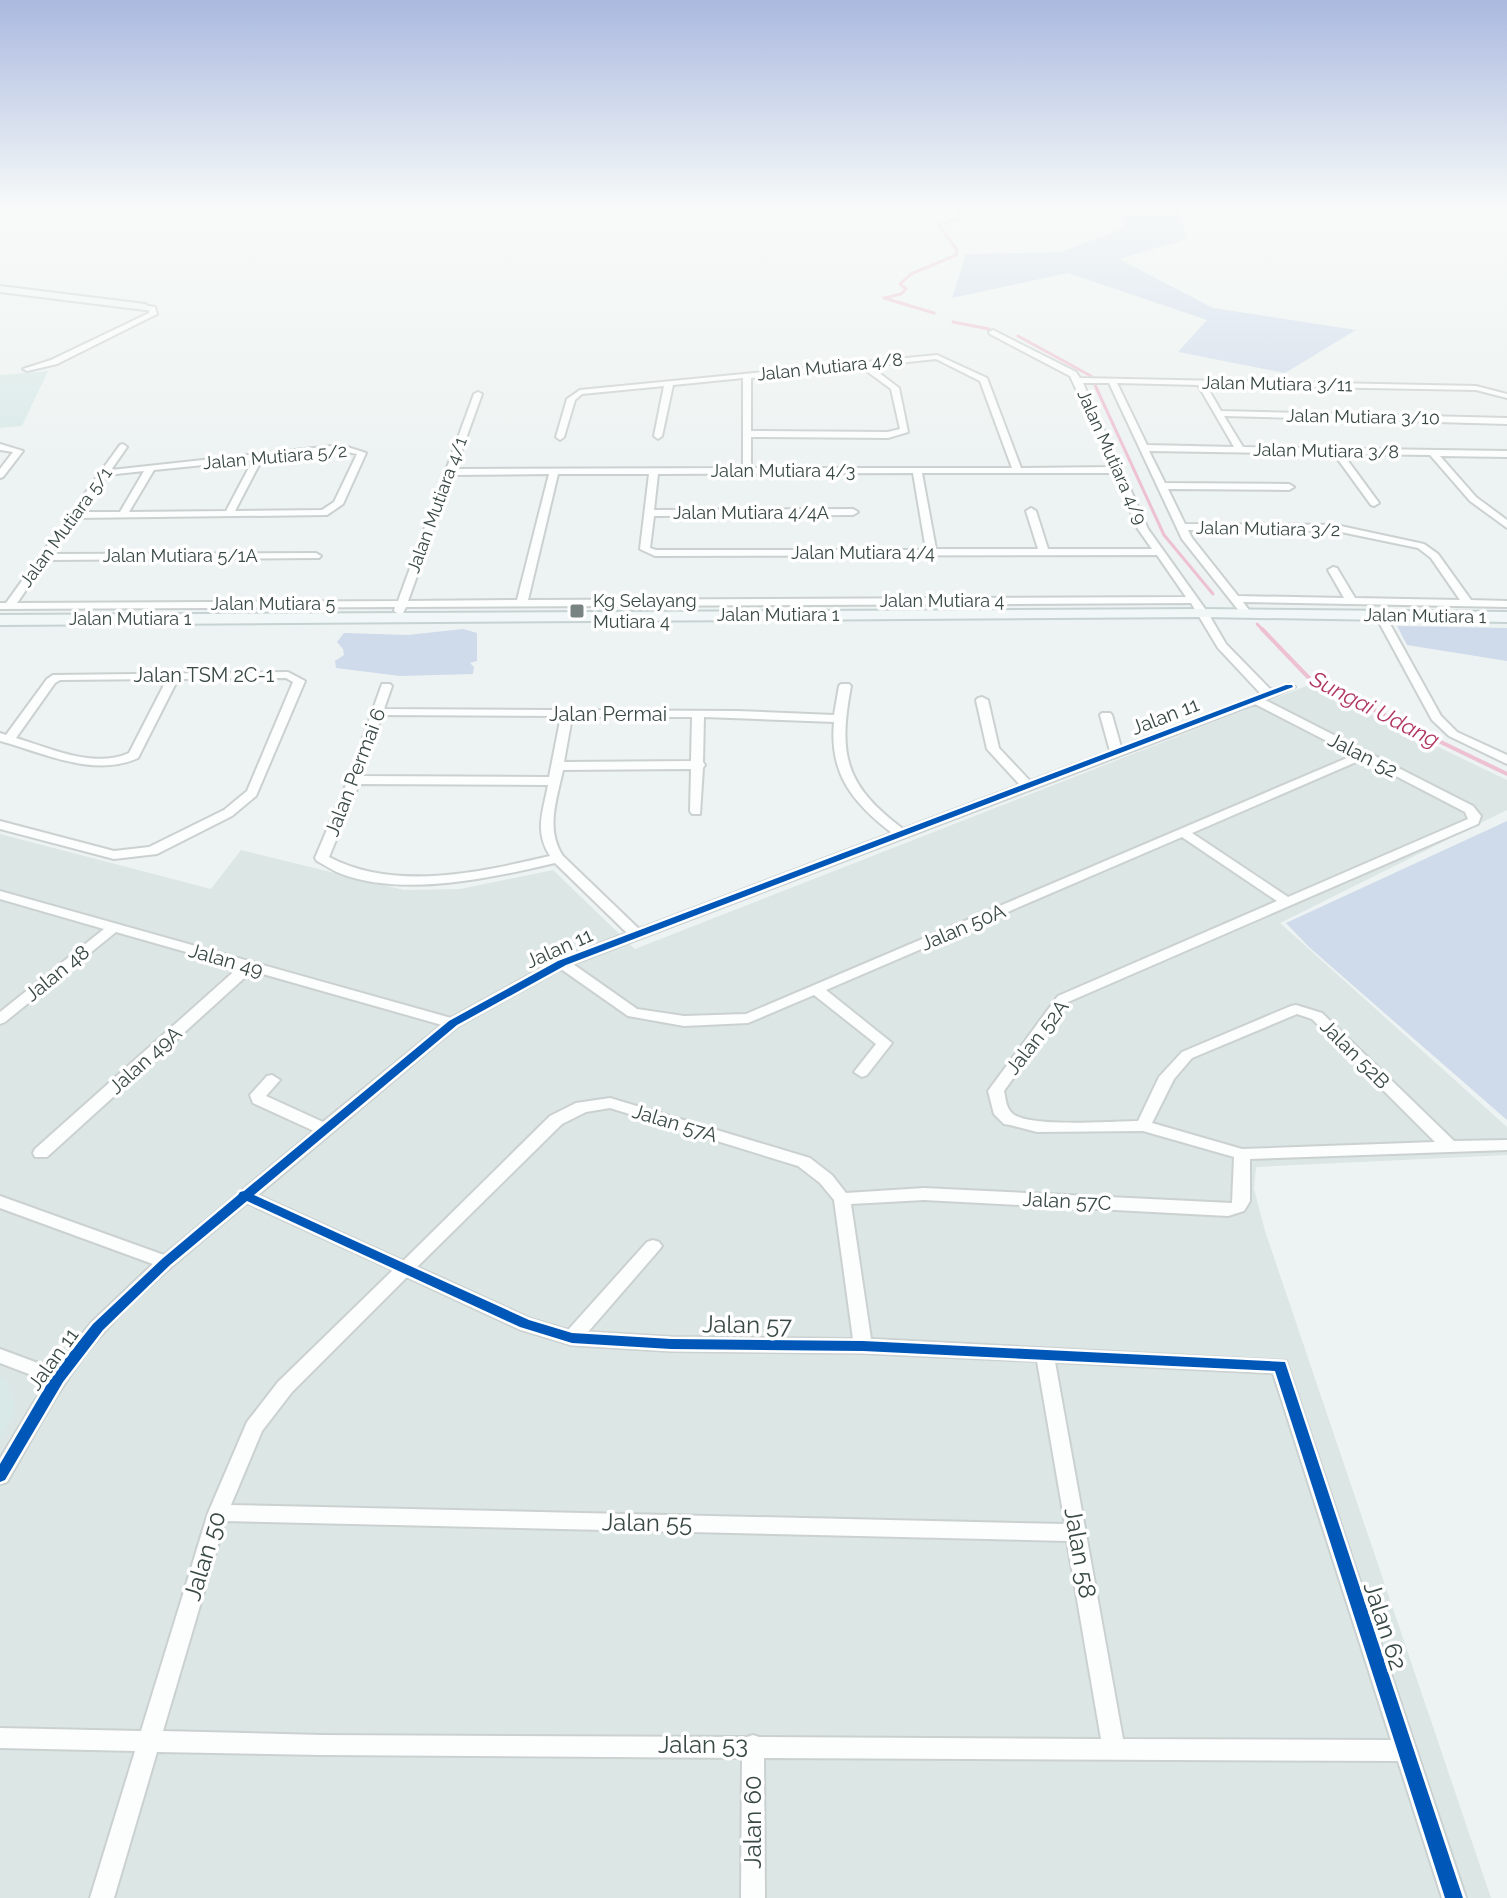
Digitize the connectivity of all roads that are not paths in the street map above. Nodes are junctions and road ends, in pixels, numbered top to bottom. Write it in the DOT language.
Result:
graph roads {
  1 [pos="37,294"];
  2 [pos="145,307"];
  3 [pos="993,332"];
  4 [pos="864,365"];
  5 [pos="27,369"];
  6 [pos="747,375"];
  7 [pos="1078,380"];
  8 [pos="1112,381"];
  9 [pos="1200,382"];
  10 [pos="669,384"];
  11 [pos="478,394"];
  12 [pos="1507,396"];
  13 [pos="1218,413"];
  14 [pos="1507,421"];
  15 [pos="747,434"];
  16 [pos="658,436"];
  17 [pos="560,437"];
  18 [pos="0,447"];
  19 [pos="123,447"];
  20 [pos="1144,448"];
  21 [pos="1240,449"];
  22 [pos="1336,451"];
  23 [pos="1433,453"];
  24 [pos="1507,454"];
  25 [pos="259,457"];
  26 [pos="151,468"];
  27 [pos="1017,470"];
  28 [pos="1117,470"];
  29 [pos="654,471"];
  30 [pos="747,471"];
  31 [pos="917,471"];
  32 [pos="449,472"];
  33 [pos="554,472"];
  34 [pos="104,473"];
  35 [pos="0,475"];
  36 [pos="1162,486"];
  37 [pos="1289,487"];
  38 [pos="1374,503"];
  39 [pos="1031,511"];
  40 [pos="853,512"];
  41 [pos="649,513"];
  42 [pos="123,514"];
  43 [pos="229,514"];
  44 [pos="75,515"];
  45 [pos="1507,525"];
  46 [pos="1181,527"];
  47 [pos="1044,552"];
  48 [pos="1160,552"];
  49 [pos="932,553"];
  50 [pos="316,556"];
  51 [pos="44,557"];
  52 [pos="1333,570"];
  53 [pos="1236,599"];
  54 [pos="1352,602"];
  55 [pos="522,603"];
  56 [pos="1468,604"];
  57 [pos="1507,604"];
  58 [pos="5,606"];
  59 [pos="1199,607"];
  60 [pos="399,610"];
  61 [pos="1247,614"];
  62 [pos="1380,615"];
  63 [pos="1507,617"];
  64 [pos="0,620"];
  65 [pos="174,676"];
  66 [pos="386,686"];
  67 [pos="845,686"];
  68 [pos="1289,687"];
  69 [pos="1263,698"];
  70 [pos="982,700"];
  71 [pos="378,712"];
  72 [pos="567,714"];
  73 [pos="698,714"];
  74 [pos="1106,715"];
  75 [pos="838,719"];
  76 [pos="4,738"];
  77 [pos="1117,753"];
  78 [pos="1363,755"];
  79 [pos="1507,760"];
  80 [pos="699,765"];
  81 [pos="557,766"];
  82 [pos="354,780"];
  83 [pos="554,781"];
  84 [pos="1028,786"];
  85 [pos="1469,809"];
  86 [pos="696,811"];
  87 [pos="0,825"];
  88 [pos="1183,832"];
  89 [pos="903,835"];
  90 [pos="558,858"];
  91 [pos="0,895"];
  92 [pos="1287,902"];
  93 [pos="114,927"];
  94 [pos="637,935"];
  95 [pos="562,963"];
  96 [pos="248,967"];
  97 [pos="817,990"];
  98 [pos="0,1019"];
  99 [pos="453,1023"];
  100 [pos="862,1072"];
  101 [pos="272,1080"];
  102 [pos="1143,1126"];
  103 [pos="324,1129"];
  104 [pos="1507,1145"];
  105 [pos="1451,1148"];
  106 [pos="41,1153"];
  107 [pos="1242,1154"];
  108 [pos="244,1195"];
  109 [pos="842,1199"];
  110 [pos="0,1202"];
  111 [pos="653,1246"];
  112 [pos="166,1262"];
  113 [pos="404,1268"];
  114 [pos="572,1338"];
  115 [pos="863,1346"];
  116 [pos="0,1356"];
  117 [pos="1045,1356"];
  118 [pos="1280,1366"];
  119 [pos="58,1378"];
  120 [pos="0,1476"];
  121 [pos="218,1513"];
  122 [pos="1076,1533"];
  123 [pos="0,1738"];
  124 [pos="150,1740"];
  125 [pos="753,1745"];
  126 [pos="1114,1749"];
  127 [pos="1406,1751"];
  128 [pos="102,1898"];
  129 [pos="753,1898"];
  130 [pos="1454,1898"];
  1 -- 2 [label="street"];
  2 -- 5 [label="street"];
  3 -- 7 [label="street, Jalan Mutiara 4/9"];
  4 -- 6 [label="street, Jalan Mutiara 4/8"];
  4 -- 15 [label="street"];
  4 -- 27 [label="street, Jalan Mutiara 4/8"];
  6 -- 10 [label="street, Jalan Mutiara 4/8"];
  6 -- 15 [label="street"];
  7 -- 8 [label="street, Jalan Mutiara 3/11"];
  7 -- 28 [label="street, Jalan Mutiara 4/9"];
  8 -- 9 [label="street, Jalan Mutiara 3/11"];
  8 -- 20 [label="street"];
  9 -- 12 [label="street, Jalan Mutiara 3/11"];
  9 -- 13 [label="street"];
  10 -- 16 [label="street"];
  10 -- 17 [label="street, Jalan Mutiara 4/8"];
  11 -- 32 [label="street, Jalan Mutiara 4/1"];
  13 -- 14 [label="street, Jalan Mutiara 3/10"];
  13 -- 21 [label="street"];
  15 -- 30 [label="street"];
  18 -- 35 [label="street"];
  19 -- 34 [label="street, Jalan Mutiara 5/1"];
  20 -- 21 [label="street, Jalan Mutiara 3/8"];
  20 -- 36 [label="street"];
  21 -- 22 [label="street, Jalan Mutiara 3/8"];
  22 -- 23 [label="street, Jalan Mutiara 3/8"];
  22 -- 38 [label="street"];
  23 -- 24 [label="street, Jalan Mutiara 3/8"];
  23 -- 45 [label="street"];
  25 -- 26 [label="street, Jalan Mutiara 5/2"];
  25 -- 43 [label="street"];
  25 -- 43 [label="street, Jalan Mutiara 5/2"];
  26 -- 34 [label="street, Jalan Mutiara 5/2"];
  26 -- 42 [label="street"];
  27 -- 28 [label="street, Jalan Mutiara 4/3"];
  27 -- 31 [label="street, Jalan Mutiara 4/3"];
  28 -- 48 [label="street, Jalan Mutiara 4/9"];
  29 -- 30 [label="street, Jalan Mutiara 4/3"];
  29 -- 33 [label="street, Jalan Mutiara 4/3"];
  29 -- 41 [label="street, Jalan Mutiara 4/4"];
  30 -- 31 [label="street, Jalan Mutiara 4/3"];
  31 -- 49 [label="street"];
  32 -- 33 [label="street, Jalan Mutiara 4/3"];
  32 -- 60 [label="street, Jalan Mutiara 4/1"];
  33 -- 55 [label="street"];
  34 -- 44 [label="street, Jalan Mutiara 5/1"];
  36 -- 37 [label="street"];
  36 -- 46 [label="street"];
  39 -- 47 [label="street"];
  40 -- 41 [label="street, Jalan Mutiara 4/4A"];
  41 -- 49 [label="street, Jalan Mutiara 4/4"];
  42 -- 43 [label="street, Jalan Mutiara 5/2"];
  42 -- 44 [label="street, Jalan Mutiara 5/2"];
  44 -- 51 [label="street, Jalan Mutiara 5/1"];
  46 -- 53 [label="street"];
  46 -- 56 [label="street, Jalan Mutiara 3/2"];
  47 -- 48 [label="street, Jalan Mutiara 4/4"];
  47 -- 49 [label="street, Jalan Mutiara 4/4"];
  48 -- 59 [label="street, Jalan Mutiara 4/9"];
  50 -- 51 [label="street, Jalan Mutiara 5/1A"];
  51 -- 58 [label="street, Jalan Mutiara 5/1"];
  52 -- 54 [label="street"];
  53 -- 54 [label="street"];
  53 -- 61 [label="street"];
  54 -- 56 [label="street"];
  55 -- 59 [label="street, Jalan Mutiara 4"];
  55 -- 60 [label="street, Jalan Mutiara 4"];
  56 -- 57 [label="street"];
  58 -- 60 [label="street, Jalan Mutiara 5"];
  59 -- 60 [label="street, Jalan Mutiara 1"];
  59 -- 61 [label="street, Jalan Mutiara 1"];
  59 -- 69 [label="street, Jalan 52"];
  60 -- 64 [label="street, Jalan Mutiara 1"];
  61 -- 62 [label="street, Jalan Mutiara 1"];
  62 -- 63 [label="street, Jalan Mutiara 1"];
  62 -- 79 [label="street"];
  65 -- 76 [label="street, Jalan TSM 2C-1"];
  65 -- 76 [label="street"];
  65 -- 87 [label="street, Jalan TSM 2C-1"];
  66 -- 71 [label="street, Jalan Permai 6"];
  67 -- 75 [label="street"];
  68 -- 69 [label="street, Jalan 11"];
  69 -- 77 [label="street, Jalan 11"];
  69 -- 78 [label="street, Jalan 52"];
  70 -- 84 [label="street"];
  71 -- 72 [label="street, Jalan Permai"];
  71 -- 82 [label="street, Jalan Permai 6"];
  72 -- 73 [label="street, Jalan Permai"];
  72 -- 81 [label="street"];
  73 -- 75 [label="street, Jalan Permai"];
  73 -- 80 [label="street"];
  74 -- 77 [label="street"];
  75 -- 89 [label="street"];
  77 -- 84 [label="street, Jalan 11"];
  78 -- 85 [label="street, Jalan 52"];
  78 -- 88 [label="street, Jalan 50A"];
  80 -- 81 [label="street"];
  80 -- 86 [label="street"];
  81 -- 83 [label="street"];
  82 -- 83 [label="street"];
  82 -- 90 [label="street, Jalan Permai 6"];
  83 -- 90 [label="street"];
  84 -- 89 [label="street, Jalan 11"];
  85 -- 92 [label="street, Jalan 52A"];
  88 -- 92 [label="street"];
  88 -- 97 [label="street, Jalan 50A"];
  89 -- 94 [label="street, Jalan 11"];
  90 -- 94 [label="street"];
  91 -- 93 [label="street, Jalan 49"];
  92 -- 102 [label="street, Jalan 52A"];
  93 -- 96 [label="street, Jalan 49"];
  93 -- 98 [label="street, Jalan 48"];
  94 -- 95 [label="street, Jalan 11"];
  95 -- 97 [label="street, Jalan 50A"];
  95 -- 99 [label="street, Jalan 11"];
  96 -- 99 [label="street, Jalan 49"];
  96 -- 106 [label="street, Jalan 49A"];
  97 -- 100 [label="street"];
  99 -- 103 [label="street, Jalan 11"];
  101 -- 103 [label="street"];
  102 -- 105 [label="street, Jalan 52B"];
  102 -- 107 [label="street, Jalan 52A"];
  103 -- 108 [label="street, Jalan 11"];
  104 -- 105 [label="street, Jalan 52A"];
  105 -- 107 [label="street, Jalan 52A"];
  107 -- 109 [label="street, Jalan 57C"];
  108 -- 112 [label="street, Jalan 11"];
  108 -- 113 [label="street, Jalan 57"];
  109 -- 113 [label="street, Jalan 57A"];
  109 -- 115 [label="street"];
  110 -- 112 [label="street"];
  111 -- 114 [label="street"];
  112 -- 119 [label="street, Jalan 11"];
  113 -- 114 [label="street, Jalan 57"];
  113 -- 121 [label="street, Jalan 50"];
  114 -- 115 [label="street, Jalan 57"];
  115 -- 117 [label="street, Jalan 57"];
  116 -- 119 [label="street"];
  117 -- 118 [label="street, Jalan 57"];
  117 -- 122 [label="street, Jalan 58"];
  118 -- 127 [label="street, Jalan 62"];
  119 -- 120 [label="street, Jalan 11"];
  121 -- 122 [label="street, Jalan 55"];
  121 -- 124 [label="street, Jalan 50"];
  122 -- 126 [label="street, Jalan 58"];
  123 -- 124 [label="street, Jalan 53"];
  124 -- 125 [label="street, Jalan 53"];
  124 -- 128 [label="street, Jalan 50"];
  125 -- 126 [label="street, Jalan 53"];
  125 -- 129 [label="street, Jalan 60"];
  126 -- 127 [label="street, Jalan 53"];
  127 -- 130 [label="street, Jalan 62"];
}
